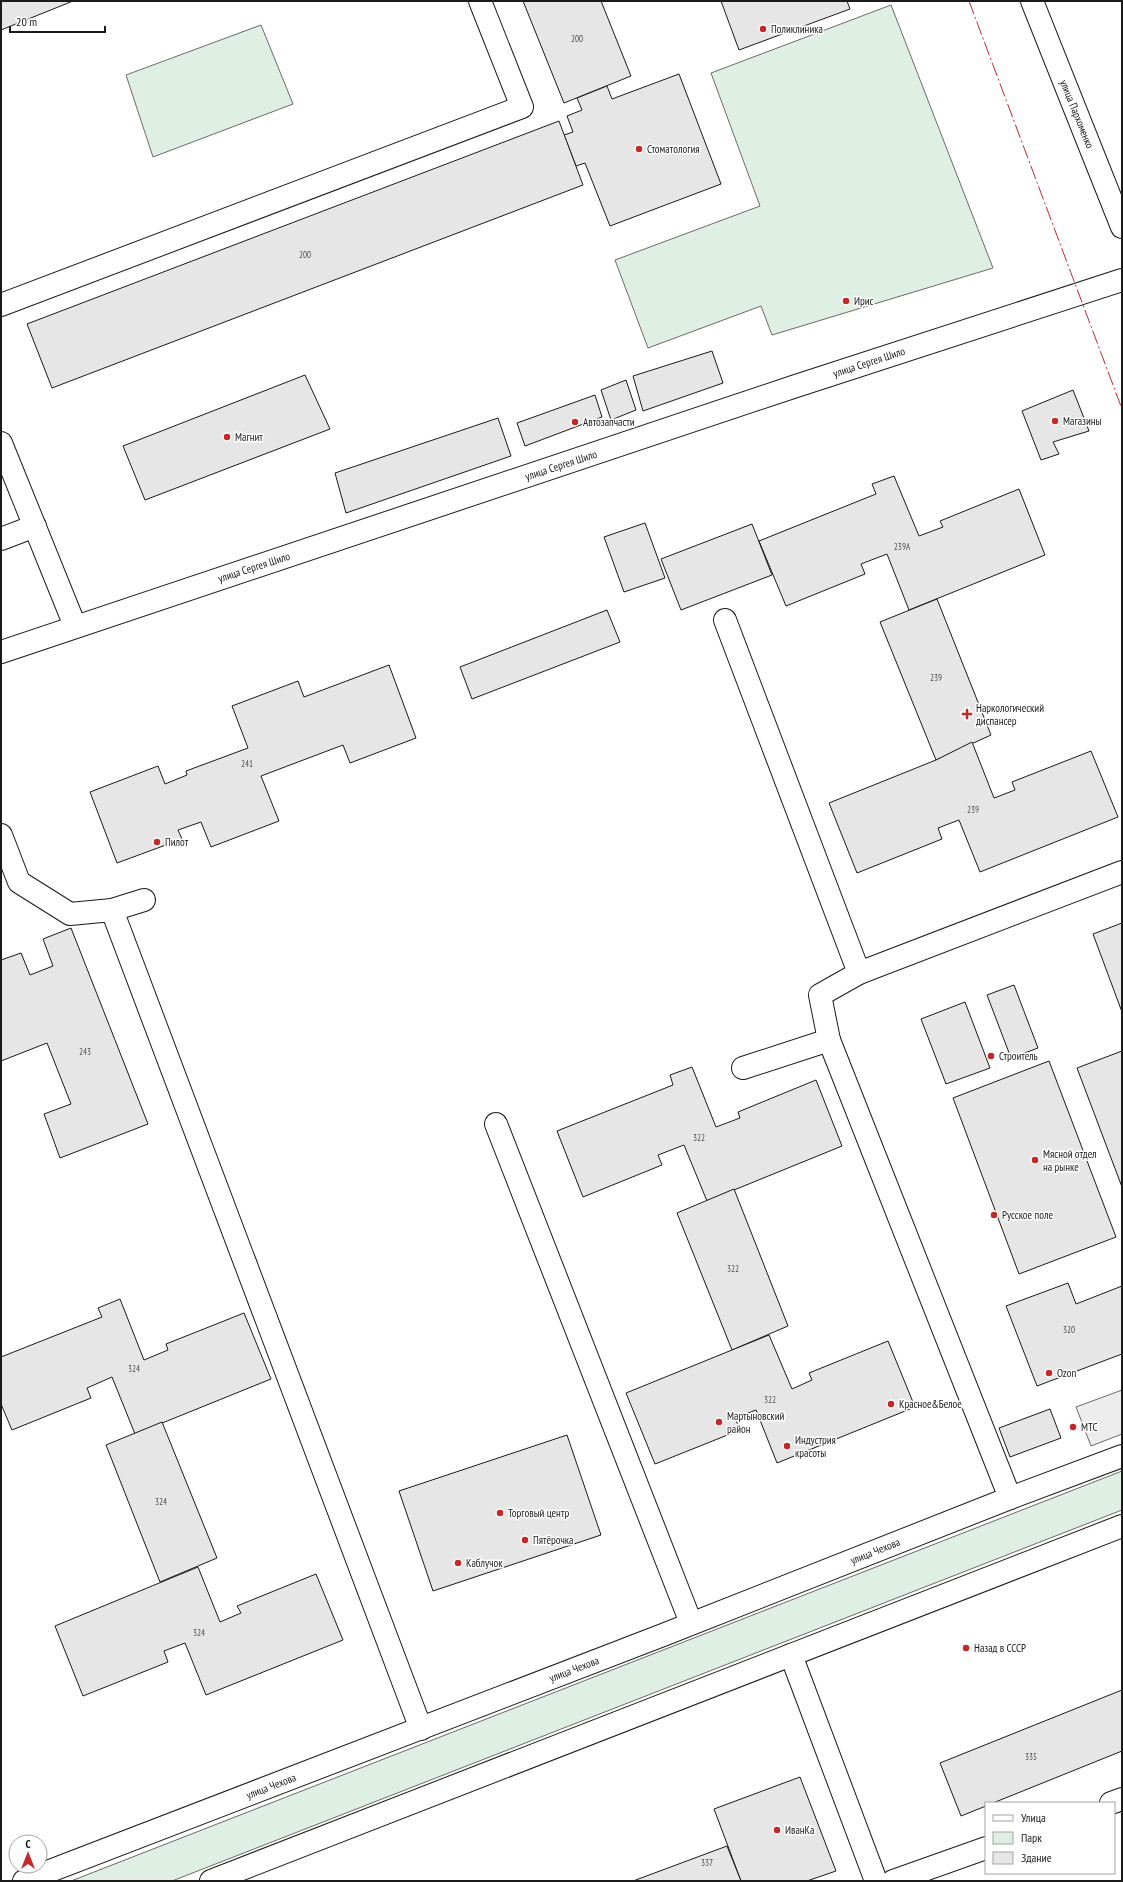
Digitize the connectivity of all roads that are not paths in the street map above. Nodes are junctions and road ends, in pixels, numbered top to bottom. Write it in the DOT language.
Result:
graph roads {
  1 [pos="480,1"];
  2 [pos="1032,1"];
  3 [pos="1122,227"];
  4 [pos="1122,280"];
  5 [pos="1,305"];
  6 [pos="1,443"];
  7 [pos="34,526"];
  8 [pos="1,539"];
  9 [pos="725,620"];
  10 [pos="75,626"];
  11 [pos="1,652"];
  12 [pos="1,835"];
  13 [pos="1122,872"];
  14 [pos="144,900"];
  15 [pos="112,910"];
  16 [pos="858,973"];
  17 [pos="829,1040"];
  18 [pos="743,1068"];
  19 [pos="496,1124"];
  20 [pos="1122,1456"];
  21 [pos="1010,1498"];
  22 [pos="1122,1526"];
  23 [pos="691,1623"];
  24 [pos="791,1655"];
  25 [pos="421,1728"];
  26 [pos="985,1848"];
  27 [pos="24,1881"];
  28 [pos="211,1881"];
  29 [pos="876,1881"];
  30 [pos="893,1881"];
  1 -- 5 [label="main road"];
  2 -- 3 [label="main road, улица Пархоменко"];
  4 -- 10 [label="main road, улица Сергея Шило"];
  6 -- 7 [label="main road"];
  7 -- 8 [label="main road"];
  7 -- 10 [label="main road"];
  9 -- 16 [label="main road"];
  10 -- 11 [label="main road, улица Сергея Шило"];
  12 -- 15 [label="main road"];
  13 -- 16 [label="main road"];
  14 -- 15 [label="main road"];
  15 -- 25 [label="main road"];
  16 -- 17 [label="main road"];
  17 -- 18 [label="main road"];
  17 -- 21 [label="main road"];
  19 -- 23 [label="main road"];
  20 -- 21 [label="main road, улица Чехова"];
  21 -- 23 [label="main road, улица Чехова"];
  22 -- 24 [label="main road"];
  23 -- 25 [label="main road, улица Чехова"];
  24 -- 28 [label="main road"];
  24 -- 29 [label="main road"];
  25 -- 27 [label="main road, улица Чехова"];
  26 -- 30 [label="main road"];
}
